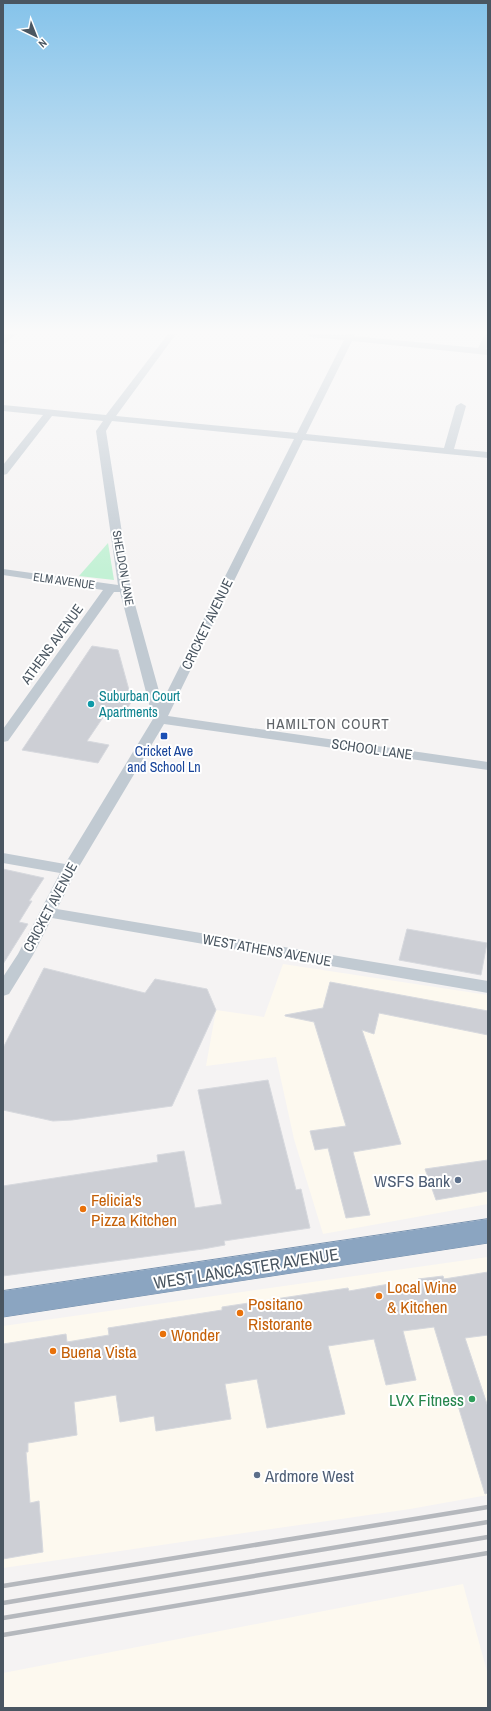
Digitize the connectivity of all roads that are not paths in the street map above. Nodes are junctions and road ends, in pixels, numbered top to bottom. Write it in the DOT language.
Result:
graph roads {
  1 [pos="49,414"];
  2 [pos="72,414"];
  3 [pos="112,414"];
  4 [pos="311,414"];
  5 [pos="459,414"];
  6 [pos="110,417"];
  7 [pos="299,437"];
  8 [pos="448,451"];
  9 [pos="488,455"];
  10 [pos="3,472"];
  11 [pos="3,573"];
  12 [pos="111,588"];
  13 [pos="125,590"];
  14 [pos="160,719"];
  15 [pos="3,738"];
  16 [pos="488,766"];
  17 [pos="3,858"];
  18 [pos="69,870"];
  19 [pos="46,912"];
  20 [pos="488,987"];
  21 [pos="3,990"];
  22 [pos="488,1231"];
  23 [pos="3,1304"];
  1 -- 10 [label="street"];
  2 -- 6 [label="street"];
  3 -- 6 [label="street, SHELDON LANE"];
  4 -- 7 [label="street, CRICKET AVENUE"];
  5 -- 8 [label="street"];
  6 -- 7 [label="street"];
  6 -- 13 [label="street, SHELDON LANE"];
  7 -- 8 [label="street"];
  7 -- 14 [label="street, CRICKET AVENUE"];
  8 -- 9 [label="street"];
  11 -- 12 [label="street, ELM AVENUE"];
  12 -- 13 [label="street, ELM AVENUE"];
  12 -- 15 [label="street, ATHENS AVENUE"];
  13 -- 14 [label="street, SHELDON LANE"];
  14 -- 16 [label="street, SCHOOL LANE"];
  14 -- 18 [label="street, CRICKET AVENUE"];
  17 -- 18 [label="street"];
  18 -- 19 [label="street, CRICKET AVENUE"];
  19 -- 20 [label="street, WEST ATHENS AVENUE"];
  19 -- 21 [label="street, CRICKET AVENUE"];
  22 -- 23 [label="highway, WEST LANCASTER AVENUE"];
}
